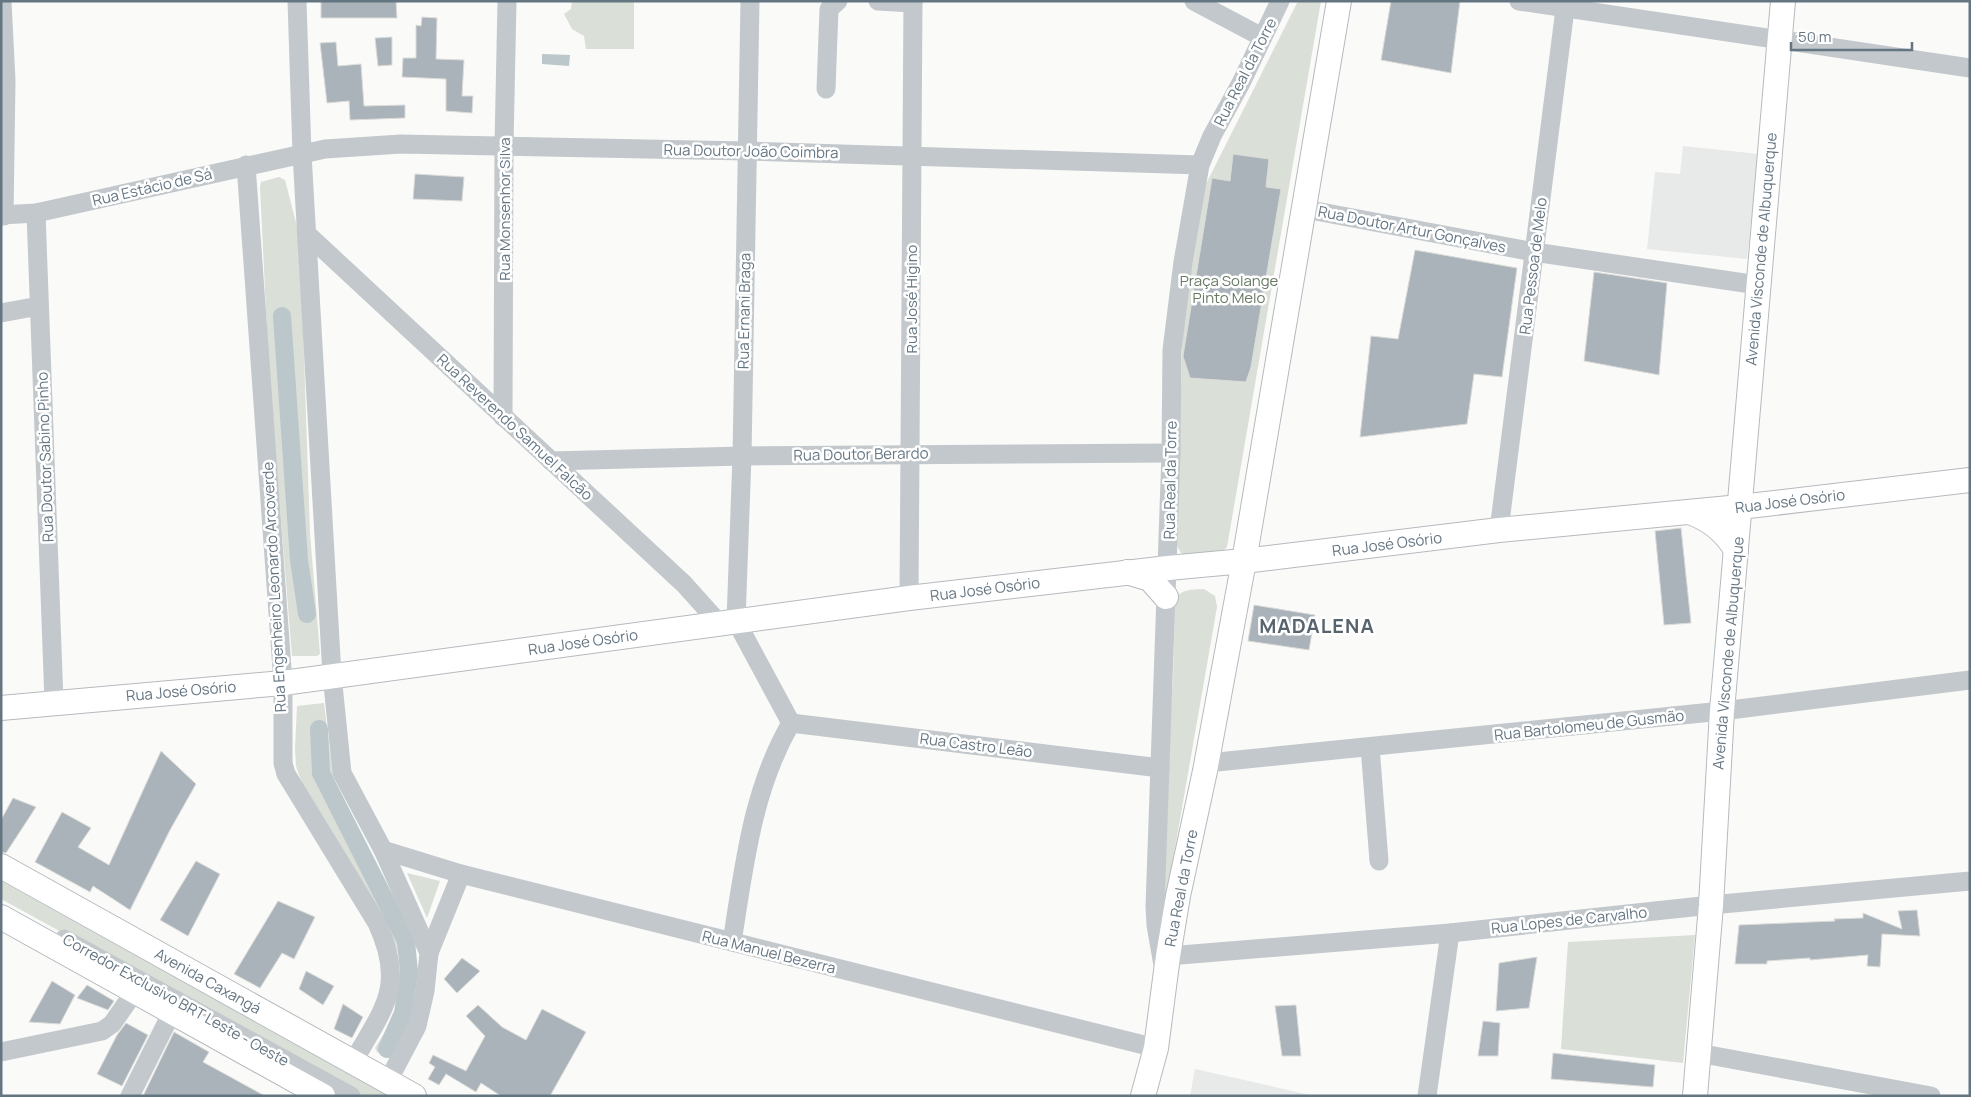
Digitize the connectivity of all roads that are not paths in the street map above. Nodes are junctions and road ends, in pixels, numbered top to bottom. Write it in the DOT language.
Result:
graph roads {
  1 [pos="2,1"];
  2 [pos="297,1"];
  3 [pos="508,1"];
  4 [pos="750,1"];
  5 [pos="838,1"];
  6 [pos="878,1"];
  7 [pos="1194,1"];
  8 [pos="1280,1"];
  9 [pos="1339,1"];
  10 [pos="1519,1"];
  11 [pos="1783,1"];
  12 [pos="913,2"];
  13 [pos="1566,4"];
  14 [pos="1262,37"];
  15 [pos="1780,41"];
  16 [pos="1970,68"];
  17 [pos="3,81"];
  18 [pos="826,89"];
  19 [pos="504,145"];
  20 [pos="746,151"];
  21 [pos="302,154"];
  22 [pos="911,156"];
  23 [pos="246,165"];
  24 [pos="1200,165"];
  25 [pos="1305,209"];
  26 [pos="36,213"];
  27 [pos="3,215"];
  28 [pos="306,234"];
  29 [pos="1534,252"];
  30 [pos="1758,285"];
  31 [pos="39,306"];
  32 [pos="1,313"];
  33 [pos="504,417"];
  34 [pos="1171,453"];
  35 [pos="911,454"];
  36 [pos="742,456"];
  37 [pos="551,461"];
  38 [pos="1970,480"];
  39 [pos="1740,507"];
  40 [pos="1689,512"];
  41 [pos="1499,530"];
  42 [pos="1736,550"];
  43 [pos="1244,561"];
  44 [pos="1168,568"];
  45 [pos="1128,572"];
  46 [pos="1166,597"];
  47 [pos="909,598"];
  48 [pos="728,622"];
  49 [pos="332,675"];
  50 [pos="1970,680"];
  51 [pos="282,683"];
  52 [pos="54,702"];
  53 [pos="1,708"];
  54 [pos="1722,711"];
  55 [pos="791,723"];
  56 [pos="1370,747"];
  57 [pos="1207,763"];
  58 [pos="1160,768"];
  59 [pos="383,850"];
  60 [pos="1379,861"];
  61 [pos="1,866"];
  62 [pos="461,874"];
  63 [pos="1,877"];
  64 [pos="1970,881"];
  65 [pos="1,904"];
  66 [pos="1711,905"];
  67 [pos="1,917"];
  68 [pos="1450,933"];
  69 [pos="732,942"];
  70 [pos="429,953"];
  71 [pos="1167,967"];
  72 [pos="135,991"];
  73 [pos="172,1012"];
  74 [pos="1156,1048"];
  75 [pos="1,1052"];
  76 [pos="1698,1053"];
  77 [pos="353,1062"];
  78 [pos="391,1088"];
  79 [pos="130,1096"];
  80 [pos="323,1096"];
  81 [pos="351,1096"];
  82 [pos="414,1096"];
  83 [pos="1143,1096"];
  84 [pos="1150,1096"];
  85 [pos="1427,1096"];
  86 [pos="1695,1096"];
  87 [pos="1932,1096"];
  1 -- 17 [label="street"];
  2 -- 21 [label="street"];
  3 -- 19 [label="street, Rua Monsenhor Silva"];
  4 -- 20 [label="street, Rua Ernani Braga"];
  5 -- 18 [label="street"];
  6 -- 12 [label="street"];
  7 -- 14 [label="street"];
  8 -- 14 [label="street, Rua Real da Torre"];
  9 -- 25 [label="main road, Rua Real da Torre"];
  10 -- 13 [label="street"];
  11 -- 15 [label="main road, Avenida Visconde de Albuquerque"];
  12 -- 22 [label="street, Rua José Higino"];
  13 -- 15 [label="street"];
  13 -- 29 [label="street, Rua Pessoa de Melo"];
  14 -- 24 [label="street, Rua Real da Torre"];
  15 -- 16 [label="street"];
  15 -- 30 [label="main road, Avenida Visconde de Albuquerque"];
  17 -- 27 [label="street"];
  19 -- 20 [label="street, Rua Doutor João Coimbra"];
  19 -- 21 [label="street, Rua Doutor João Coimbra"];
  19 -- 33 [label="street, Rua Monsenhor Silva"];
  20 -- 22 [label="street, Rua Doutor João Coimbra"];
  20 -- 36 [label="street, Rua Ernani Braga"];
  21 -- 23 [label="street, Rua Estácio de Sá"];
  21 -- 28 [label="street"];
  22 -- 24 [label="street, Rua Doutor João Coimbra"];
  22 -- 35 [label="street, Rua José Higino"];
  23 -- 26 [label="street, Rua Estácio de Sá"];
  23 -- 51 [label="street, Rua Engenheiro Leonardo Arcoverde"];
  24 -- 34 [label="street, Rua Real da Torre"];
  25 -- 29 [label="street, Rua Doutor Artur Gonçalves"];
  25 -- 43 [label="main road, Rua Real da Torre"];
  26 -- 27 [label="street, Rua Estácio de Sá"];
  26 -- 31 [label="street, Rua Doutor Sabino Pinho"];
  28 -- 33 [label="street, Rua Reverendo Samuel Falcão"];
  28 -- 49 [label="street"];
  29 -- 30 [label="street, Rua Doutor Artur Gonçalves"];
  29 -- 41 [label="street, Rua Pessoa de Melo"];
  30 -- 39 [label="main road, Avenida Visconde de Albuquerque"];
  31 -- 32 [label="street"];
  31 -- 52 [label="street, Rua Doutor Sabino Pinho"];
  33 -- 37 [label="street, Rua Reverendo Samuel Falcão"];
  34 -- 35 [label="street, Rua Doutor Berardo"];
  34 -- 44 [label="street, Rua Real da Torre"];
  35 -- 36 [label="street, Rua Doutor Berardo"];
  35 -- 47 [label="street, Rua José Higino"];
  36 -- 37 [label="street, Rua Doutor Berardo"];
  36 -- 48 [label="street, Rua Ernani Braga"];
  37 -- 48 [label="street, Rua Reverendo Samuel Falcão"];
  38 -- 39 [label="main road, Rua José Osório"];
  39 -- 40 [label="main road, Rua José Osório"];
  39 -- 42 [label="main road, Avenida Visconde de Albuquerque"];
  40 -- 41 [label="main road, Rua José Osório"];
  40 -- 42 [label="main road"];
  41 -- 43 [label="main road, Rua José Osório"];
  42 -- 54 [label="main road, Avenida Visconde de Albuquerque"];
  43 -- 44 [label="main road, Rua José Osório"];
  43 -- 57 [label="main road, Rua Real da Torre"];
  44 -- 45 [label="main road, Rua José Osório"];
  44 -- 46 [label="street, Rua Real da Torre"];
  45 -- 46 [label="main road"];
  45 -- 47 [label="main road, Rua José Osório"];
  46 -- 58 [label="street, Rua Real da Torre"];
  47 -- 48 [label="main road, Rua José Osório"];
  48 -- 49 [label="main road, Rua José Osório"];
  48 -- 55 [label="street, Rua Reverendo Samuel Falcão"];
  49 -- 51 [label="main road, Rua José Osório"];
  49 -- 59 [label="street"];
  50 -- 54 [label="street, Rua Bartolomeu de Gusmão"];
  51 -- 52 [label="main road, Rua José Osório"];
  51 -- 77 [label="street, Rua Engenheiro Leonardo Arcoverde"];
  52 -- 53 [label="main road, Rua José Osório"];
  54 -- 56 [label="street, Rua Bartolomeu de Gusmão"];
  54 -- 66 [label="main road, Avenida Visconde de Albuquerque"];
  55 -- 58 [label="street, Rua Castro Leão"];
  55 -- 69 [label="street"];
  56 -- 57 [label="street, Rua Bartolomeu de Gusmão"];
  56 -- 60 [label="street"];
  57 -- 71 [label="main road, Rua Real da Torre"];
  58 -- 71 [label="street, Rua Real da Torre"];
  59 -- 62 [label="street, Rua Manuel Bezerra"];
  59 -- 70 [label="street"];
  61 -- 77 [label="main road, Avenida Caxangá"];
  62 -- 69 [label="street, Rua Manuel Bezerra"];
  62 -- 70 [label="street"];
  63 -- 78 [label="street, Corredor Exclusivo BRT Leste - Oeste"];
  64 -- 66 [label="street, Rua Lopes de Carvalho"];
  65 -- 81 [label="street, Corredor Exclusivo BRT Leste - Oeste"];
  66 -- 68 [label="street, Rua Lopes de Carvalho"];
  66 -- 76 [label="main road, Avenida Visconde de Albuquerque"];
  67 -- 72 [label="main road"];
  68 -- 71 [label="street, Rua Lopes de Carvalho"];
  68 -- 85 [label="street"];
  69 -- 74 [label="street, Rua Manuel Bezerra"];
  70 -- 78 [label="street"];
  71 -- 74 [label="main road, Rua Real da Torre"];
  72 -- 73 [label="main road"];
  72 -- 75 [label="street"];
  73 -- 79 [label="street"];
  73 -- 80 [label="main road"];
  74 -- 83 [label="main road, Rua Real da Torre"];
  74 -- 84 [label="main road"];
  76 -- 86 [label="main road, Avenida Visconde de Albuquerque"];
  76 -- 87 [label="street"];
  77 -- 78 [label="main road, Avenida Caxangá"];
  78 -- 82 [label="main road, Avenida Caxangá"];
}
